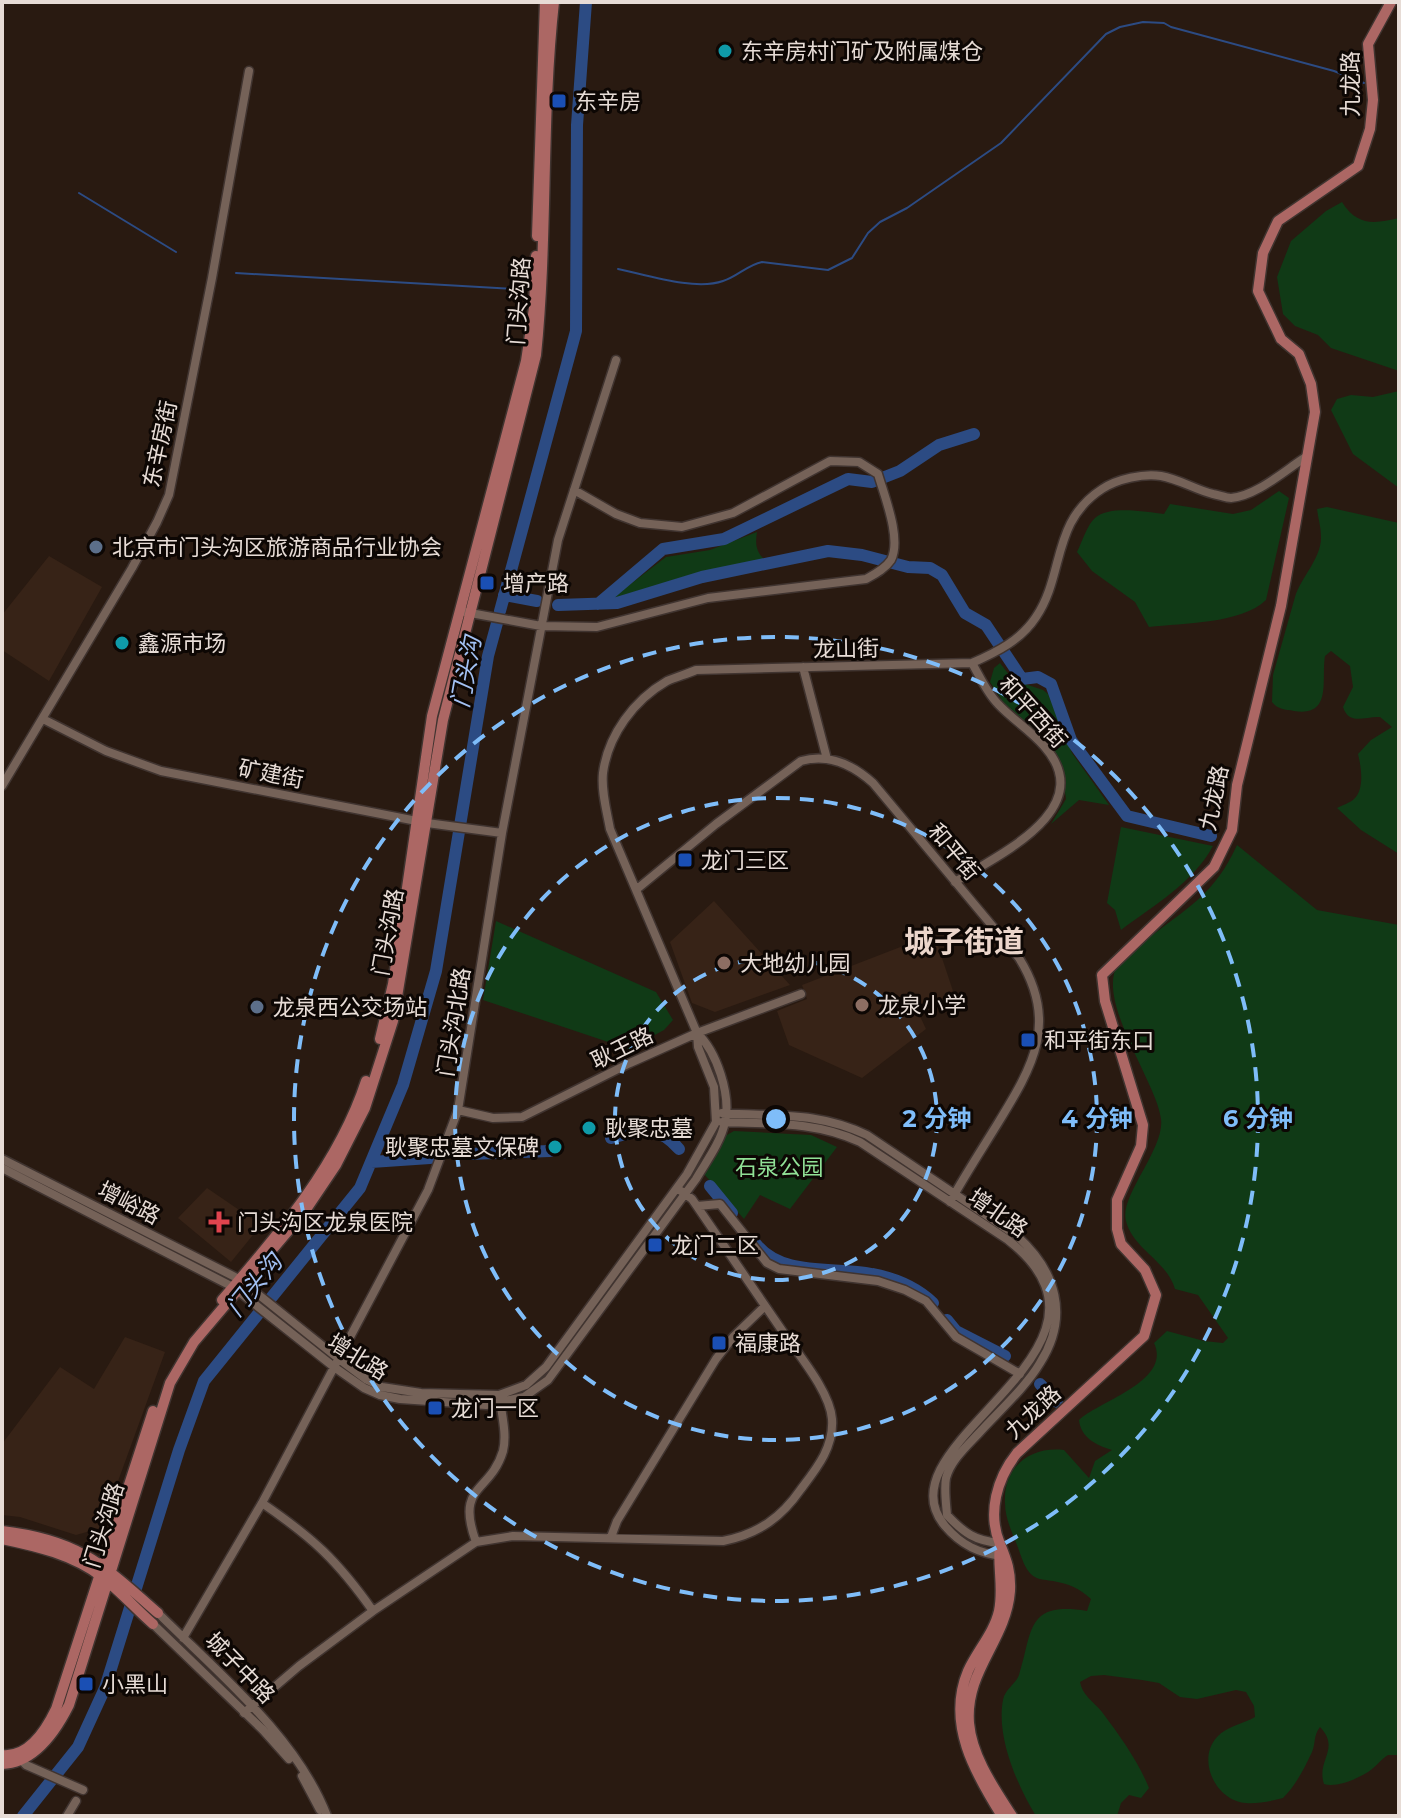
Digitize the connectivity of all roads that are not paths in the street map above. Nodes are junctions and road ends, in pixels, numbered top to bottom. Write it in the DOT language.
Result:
graph roads {
  1 [pos="545,2"];
  2 [pos="554,2"];
  3 [pos="1391,2"];
  4 [pos="249,71"];
  5 [pos="616,360"];
  6 [pos="1306,457"];
  7 [pos="574,490"];
  8 [pos="466,612"];
  9 [pos="541,626"];
  10 [pos="972,663"];
  11 [pos="803,667"];
  12 [pos="43,719"];
  13 [pos="827,759"];
  14 [pos="2,786"];
  15 [pos="415,821"];
  16 [pos="431,824"];
  17 [pos="502,833"];
  18 [pos="955,882"];
  19 [pos="637,889"];
  20 [pos="801,994"];
  21 [pos="697,1033"];
  22 [pos="458,1110"];
  23 [pos="721,1117"];
  24 [pos="2,1159"];
  25 [pos="2,1168"];
  26 [pos="681,1191"];
  27 [pos="952,1198"];
  28 [pos="697,1206"];
  29 [pos="239,1285"];
  30 [pos="765,1306"];
  31 [pos="336,1363"];
  32 [pos="1020,1374"];
  33 [pos="500,1400"];
  34 [pos="262,1503"];
  35 [pos="2,1531"];
  36 [pos="611,1537"];
  37 [pos="2,1539"];
  38 [pos="476,1542"];
  39 [pos="1000,1543"];
  40 [pos="1003,1556"];
  41 [pos="105,1574"];
  42 [pos="373,1611"];
  43 [pos="156,1619"];
  44 [pos="183,1638"];
  45 [pos="247,1709"];
  46 [pos="2,1755"];
  47 [pos="18,1757"];
  48 [pos="2,1764"];
  49 [pos="83,1790"];
  50 [pos="76,1801"];
  51 [pos="997,1814"];
  52 [pos="67,1816"];
  53 [pos="325,1816"];
  54 [pos="1012,1816"];
  1 -- 8 [label="main road, 门头沟路"];
  2 -- 8 [label="main road, 门头沟路"];
  3 -- 6 [label="main road, 九龙路"];
  4 -- 12 [label="street, 东辛房街"];
  5 -- 7 [label="street, 门头沟北路"];
  6 -- 10 [label="street, 龙山街"];
  6 -- 39 [label="main road, 九龙路"];
  7 -- 9 [label="street, 门头沟北路"];
  7 -- 9 [label="street"];
  8 -- 9 [label="street"];
  8 -- 15 [label="main road, 门头沟路"];
  8 -- 16 [label="main road, 门头沟路"];
  9 -- 17 [label="street, 门头沟北路"];
  10 -- 11 [label="street, 龙山街"];
  10 -- 18 [label="street, 和平西街"];
  11 -- 13 [label="street"];
  11 -- 19 [label="street, 龙山街"];
  12 -- 14 [label="street, 东辛房街"];
  12 -- 15 [label="street, 矿建街"];
  13 -- 18 [label="street, 和平街"];
  13 -- 19 [label="street"];
  15 -- 16 [label="street, 矿建街"];
  15 -- 29 [label="main road, 门头沟路"];
  16 -- 17 [label="street, 矿建街"];
  16 -- 29 [label="main road, 门头沟路"];
  17 -- 22 [label="street, 门头沟北路"];
  18 -- 27 [label="street, 和平街"];
  19 -- 21 [label="street, 龙山街"];
  20 -- 21 [label="street, 耿王路"];
  21 -- 22 [label="street, 耿王路"];
  21 -- 23 [label="street, 龙山街"];
  22 -- 31 [label="street, 门头沟北路"];
  23 -- 26 [label="street, 增北路"];
  23 -- 27 [label="street, 增北路"];
  24 -- 29 [label="street, 增峪路"];
  25 -- 29 [label="street, 增峪路"];
  26 -- 28 [label="street"];
  26 -- 33 [label="street, 增北路"];
  27 -- 32 [label="street, 增北路"];
  27 -- 39 [label="street, 增北路"];
  28 -- 30 [label="street"];
  28 -- 32 [label="street"];
  29 -- 31 [label="street, 增北路"];
  29 -- 41 [label="main road, 门头沟路"];
  30 -- 36 [label="street"];
  30 -- 36 [label="street"];
  31 -- 33 [label="street, 增北路"];
  31 -- 34 [label="street, 门头沟北路"];
  32 -- 40 [label="street, 增北路"];
  33 -- 38 [label="street"];
  34 -- 42 [label="street"];
  34 -- 44 [label="street, 门头沟北路"];
  35 -- 41 [label="main road"];
  36 -- 38 [label="street"];
  37 -- 41 [label="main road"];
  38 -- 42 [label="street"];
  39 -- 40 [label="main road, 九龙路"];
  40 -- 51 [label="main road, 九龙路"];
  40 -- 54 [label="main road, 九龙路"];
  41 -- 43 [label="main road"];
  41 -- 43 [label="main road, 城子中路"];
  41 -- 47 [label="main road, 门头沟路"];
  42 -- 45 [label="street"];
  43 -- 44 [label="street, 城子中路"];
  43 -- 45 [label="street, 城子中路"];
  44 -- 45 [label="street, 城子中路"];
  45 -- 53 [label="street, 城子中路"];
  46 -- 47 [label="main road"];
  47 -- 48 [label="main road"];
  47 -- 49 [label="street"];
  50 -- 52 [label="street"];
}
